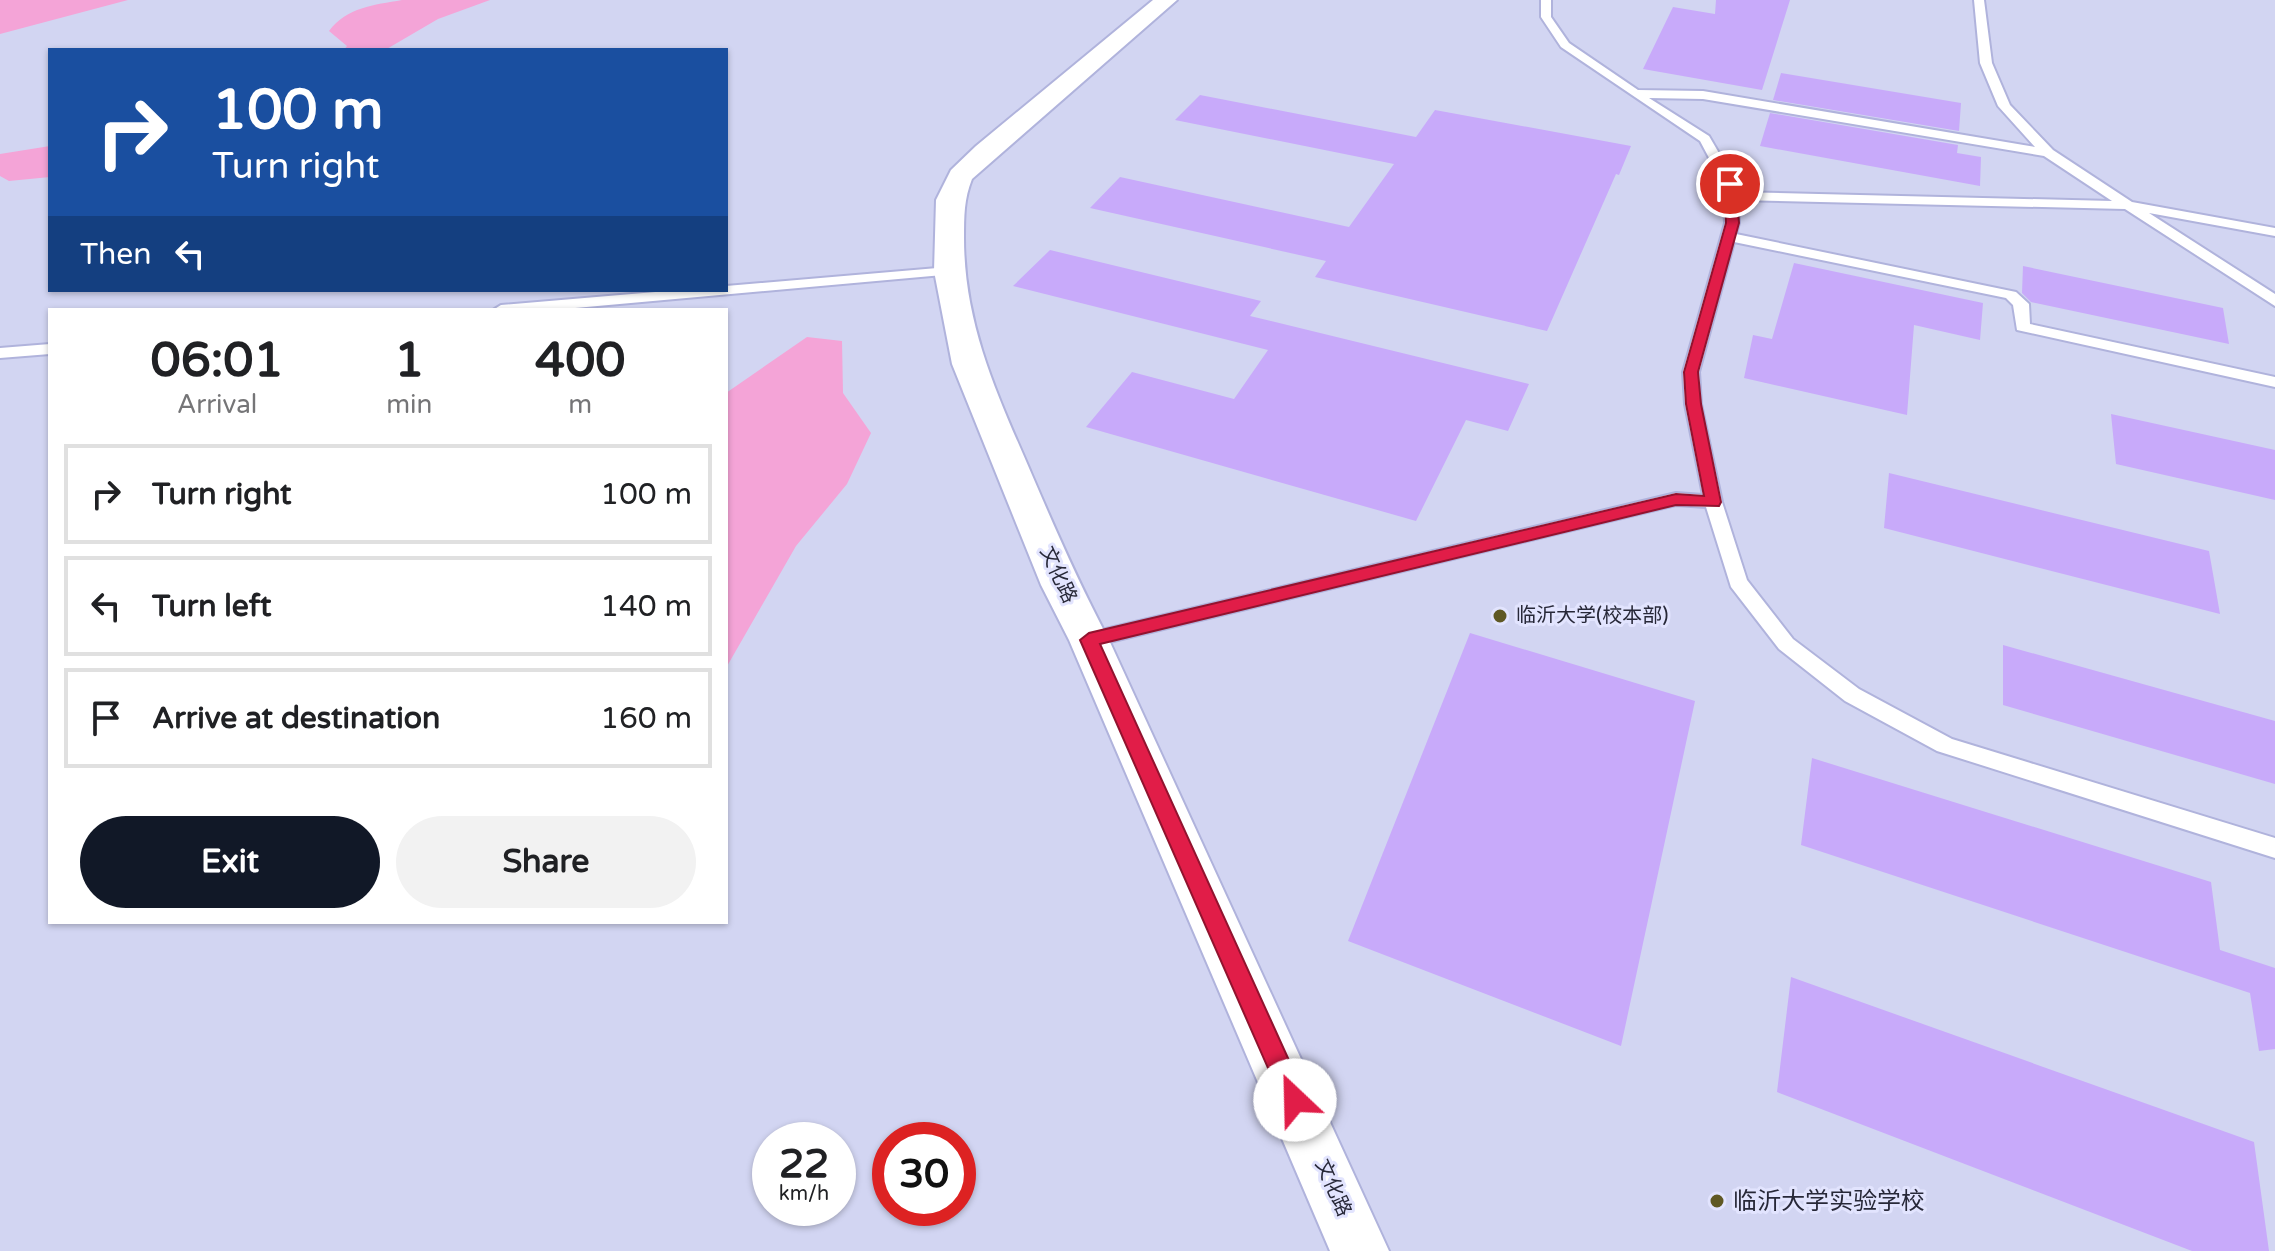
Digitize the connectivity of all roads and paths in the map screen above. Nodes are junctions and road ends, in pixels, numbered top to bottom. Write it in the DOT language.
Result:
graph roads {
  1 [pos="1166,0"];
  2 [pos="1546,0"];
  3 [pos="1979,0"];
  4 [pos="1635,94"];
  5 [pos="2048,153"];
  6 [pos="1731,196"];
  7 [pos="2128,205"];
  8 [pos="2275,232"];
  9 [pos="1728,237"];
  10 [pos="949,271"];
  11 [pos="728,290"];
  12 [pos="708,292"];
  13 [pos="2275,301"];
  14 [pos="524,308"];
  15 [pos="48,349"];
  16 [pos="0,353"];
  17 [pos="2275,382"];
  18 [pos="1713,502"];
  19 [pos="1089,640"];
  20 [pos="2275,848"];
  21 [pos="1360,1251"];
  1 -- 10 [label="street, 文化路"];
  2 -- 4 [label="lane"];
  3 -- 5 [label="lane"];
  4 -- 5 [label="lane"];
  4 -- 6 [label="lane"];
  5 -- 7 [label="lane"];
  6 -- 7 [label="lane"];
  6 -- 9 [label="lane"];
  7 -- 8 [label="lane"];
  7 -- 13 [label="lane"];
  9 -- 17 [label="lane"];
  9 -- 18 [label="lane"];
  10 -- 11 [label="lane"];
  10 -- 19 [label="street, 文化路"];
  12 -- 14 [label="lane"];
  15 -- 16 [label="lane"];
  18 -- 19 [label="lane"];
  18 -- 20 [label="lane"];
  19 -- 21 [label="street, 文化路"];
}
